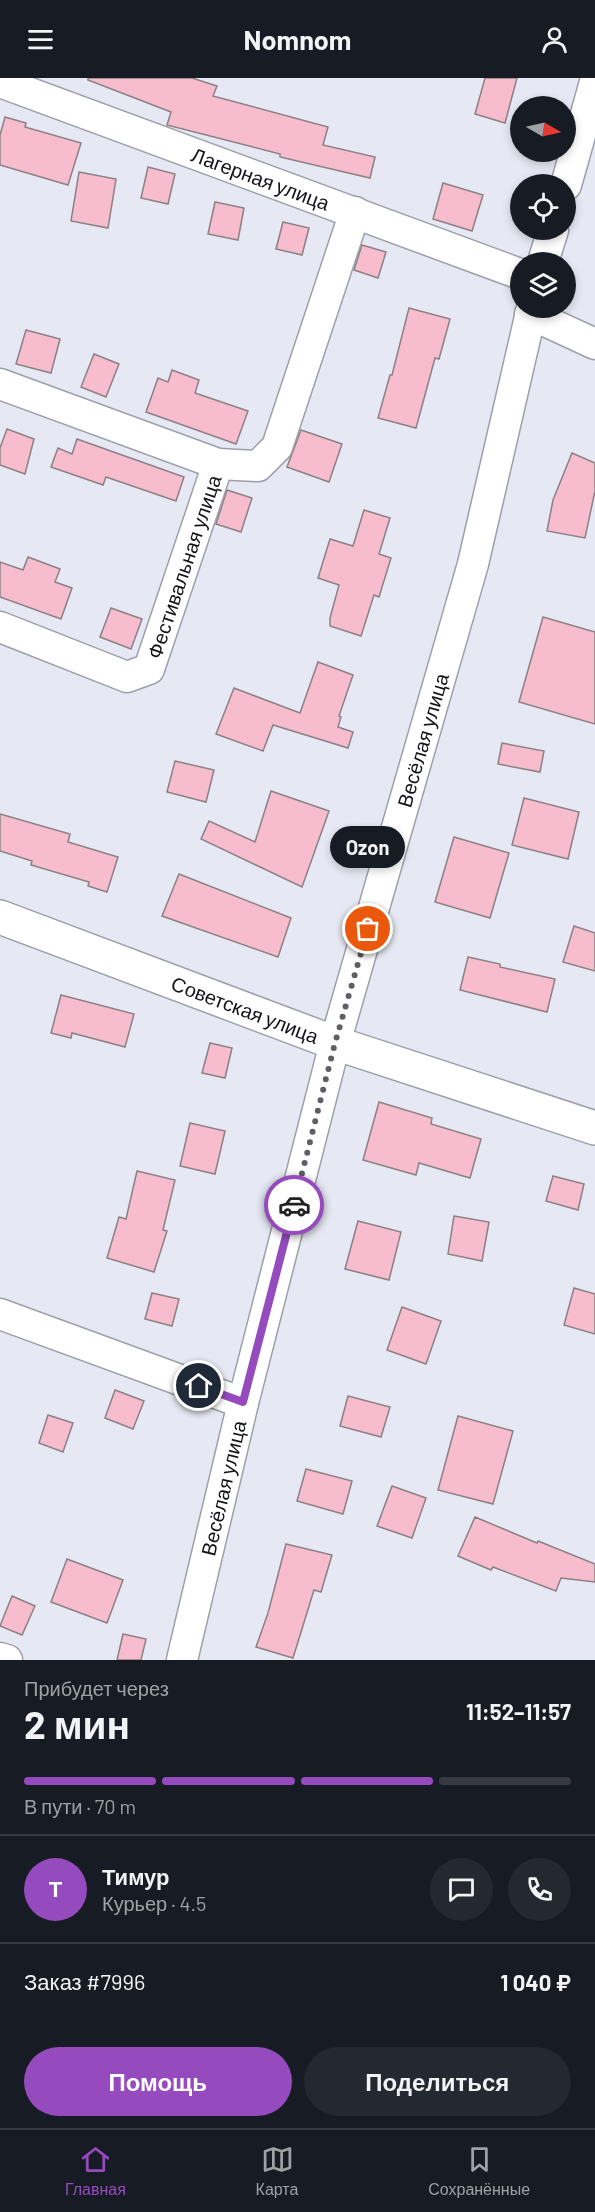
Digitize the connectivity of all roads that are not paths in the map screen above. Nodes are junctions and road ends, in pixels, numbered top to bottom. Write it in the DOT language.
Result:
graph roads {
  1 [pos="0,82"];
  2 [pos="595,82"];
  3 [pos="569,174"];
  4 [pos="355,212"];
  5 [pos="510,270"];
  6 [pos="529,318"];
  7 [pos="545,318"];
  8 [pos="595,344"];
  9 [pos="0,384"];
  10 [pos="218,464"];
  11 [pos="0,627"];
  12 [pos="0,918"];
  13 [pos="335,1043"];
  14 [pos="595,1128"];
  15 [pos="0,1314"];
  16 [pos="243,1402"];
  17 [pos="0,1658"];
  18 [pos="7,1660"];
  19 [pos="182,1660"];
  1 -- 4 [label="street, Лагерная улица"];
  2 -- 3 [label="street"];
  4 -- 5 [label="street, Лагерная улица"];
  4 -- 10 [label="street"];
  6 -- 13 [label="street, Весёлая улица"];
  7 -- 8 [label="street"];
  9 -- 10 [label="street, Фестивальная улица"];
  10 -- 11 [label="street, Фестивальная улица"];
  12 -- 13 [label="main road, Советская улица"];
  13 -- 14 [label="main road, Советская улица"];
  13 -- 16 [label="street, Весёлая улица"];
  15 -- 16 [label="street"];
  16 -- 19 [label="street, Весёлая улица"];
  17 -- 18 [label="street"];
}
